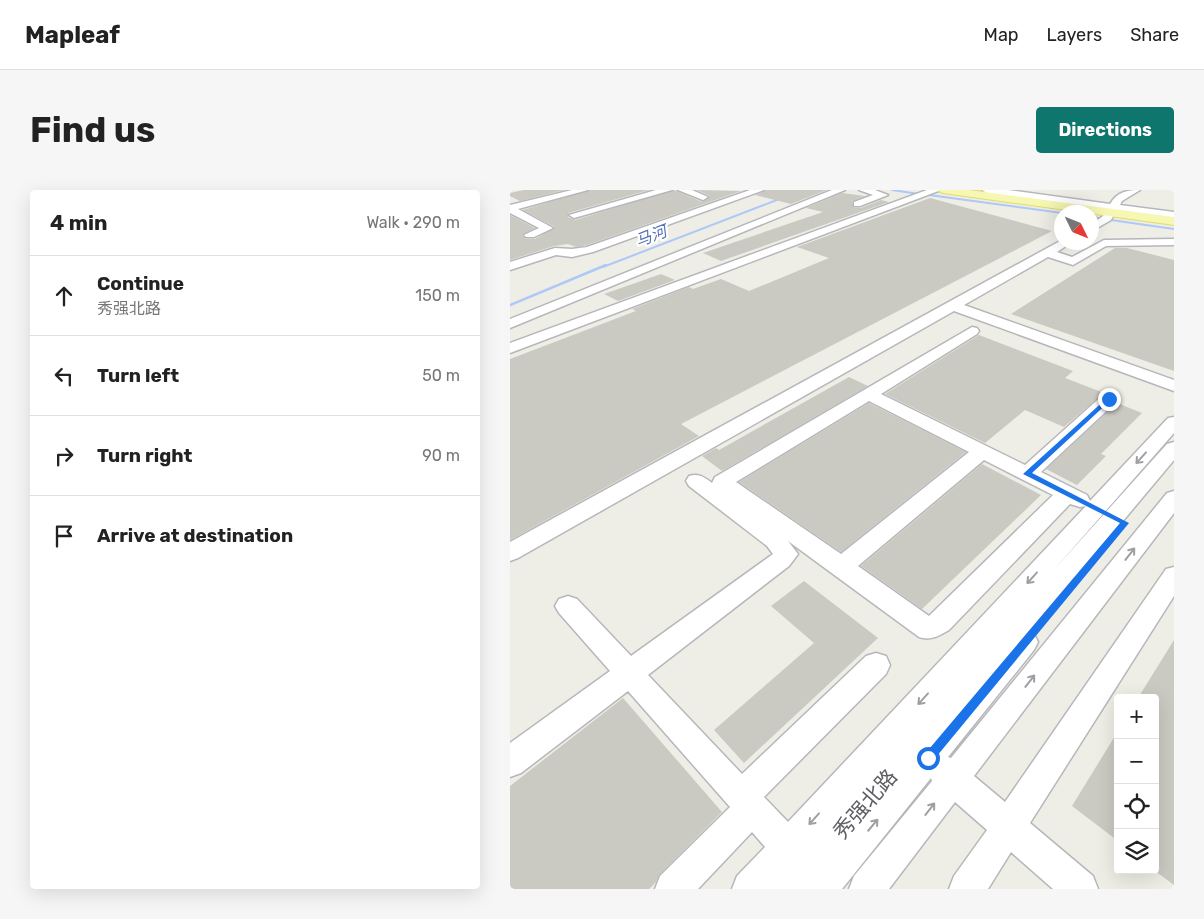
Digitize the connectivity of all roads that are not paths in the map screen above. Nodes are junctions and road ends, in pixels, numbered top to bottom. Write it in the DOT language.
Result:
graph roads {
  1 [pos="583,190"];
  2 [pos="667,190"];
  3 [pos="759,190"];
  4 [pos="840,190"];
  5 [pos="864,190"];
  6 [pos="935,190"];
  7 [pos="958,190"];
  8 [pos="987,190"];
  9 [pos="1135,190"];
  10 [pos="685,192"];
  11 [pos="656,197"];
  12 [pos="704,197"];
  13 [pos="714,204"];
  14 [pos="850,206"];
  15 [pos="510,208"];
  16 [pos="793,209"];
  17 [pos="1112,211"];
  18 [pos="808,214"];
  19 [pos="574,215"];
  20 [pos="823,218"];
  21 [pos="1174,219"];
  22 [pos="536,222"];
  23 [pos="1099,222"];
  24 [pos="842,225"];
  25 [pos="518,226"];
  26 [pos="732,234"];
  27 [pos="530,235"];
  28 [pos="1171,242"];
  29 [pos="1099,243"];
  30 [pos="776,249"];
  31 [pos="1054,249"];
  32 [pos="1086,250"];
  33 [pos="1047,253"];
  34 [pos="510,266"];
  35 [pos="955,304"];
  36 [pos="510,324"];
  37 [pos="972,330"];
  38 [pos="510,348"];
  39 [pos="1174,381"];
  40 [pos="1174,386"];
  41 [pos="868,394"];
  42 [pos="1109,399"];
  43 [pos="1174,422"];
  44 [pos="1174,448"];
  45 [pos="983,451"];
  46 [pos="1174,465"];
  47 [pos="1027,474"];
  48 [pos="696,481"];
  49 [pos="1067,494"];
  50 [pos="1174,498"];
  51 [pos="1112,516"];
  52 [pos="510,552"];
  53 [pos="841,567"];
  54 [pos="1174,576"];
  55 [pos="568,606"];
  56 [pos="876,665"];
  57 [pos="629,673"];
  58 [pos="928,758"];
  59 [pos="510,762"];
  60 [pos="953,779"];
  61 [pos="747,802"];
  62 [pos="1008,827"];
  63 [pos="788,847"];
  64 [pos="810,883"];
  65 [pos="673,889"];
  66 [pos="750,889"];
  67 [pos="867,889"];
  68 [pos="967,889"];
  69 [pos="1080,889"];
  1 -- 15 [label="street"];
  2 -- 19 [label="street"];
  3 -- 13 [label="street"];
  4 -- 16 [label="street"];
  5 -- 14 [label="street"];
  6 -- 17 [label="main road"];
  6 -- 24 [label="street"];
  7 -- 17 [label="main road"];
  8 -- 17 [label="street"];
  9 -- 17 [label="street"];
  10 -- 11 [label="street"];
  10 -- 12 [label="street"];
  10 -- 13 [label="street"];
  13 -- 34 [label="street"];
  15 -- 22 [label="street"];
  16 -- 18 [label="street"];
  16 -- 26 [label="street"];
  17 -- 21 [label="main road"];
  17 -- 23 [label="street"];
  20 -- 24 [label="street"];
  22 -- 25 [label="street"];
  22 -- 27 [label="street"];
  24 -- 30 [label="street"];
  26 -- 30 [label="street"];
  26 -- 36 [label="street"];
  28 -- 29 [label="street"];
  30 -- 38 [label="street"];
  31 -- 33 [label="street"];
  32 -- 33 [label="street"];
  33 -- 35 [label="street"];
  35 -- 39 [label="street"];
  35 -- 40 [label="street"];
  35 -- 52 [label="street"];
  37 -- 41 [label="street"];
  41 -- 45 [label="street"];
  41 -- 53 [label="street"];
  42 -- 47 [label="street"];
  43 -- 51 [label="street, one-way"];
  44 -- 51 [label="street, 秀强北路"];
  45 -- 47 [label="street"];
  45 -- 53 [label="street"];
  46 -- 51 [label="street, 秀强北路"];
  47 -- 49 [label="street"];
  48 -- 57 [label="street"];
  49 -- 51 [label="street"];
  49 -- 53 [label="street"];
  60 -- 50 [label="street, one-way"];
  51 -- 58 [label="street, 秀强北路"];
  51 -- 63 [label="street, one-way"];
  51 -- 64 [label="street, 秀强北路"];
  54 -- 62 [label="street"];
  55 -- 57 [label="street"];
  56 -- 61 [label="street"];
  57 -- 59 [label="street"];
  57 -- 61 [label="street"];
  58 -- 60 [label="street"];
  64 -- 58 [label="street, 秀强北路, one-way"];
  60 -- 62 [label="street"];
  67 -- 60 [label="street, one-way"];
  61 -- 63 [label="street"];
  61 -- 65 [label="street"];
  62 -- 68 [label="street"];
  62 -- 69 [label="street"];
  63 -- 64 [label="street"];
  63 -- 66 [label="street"];
}
